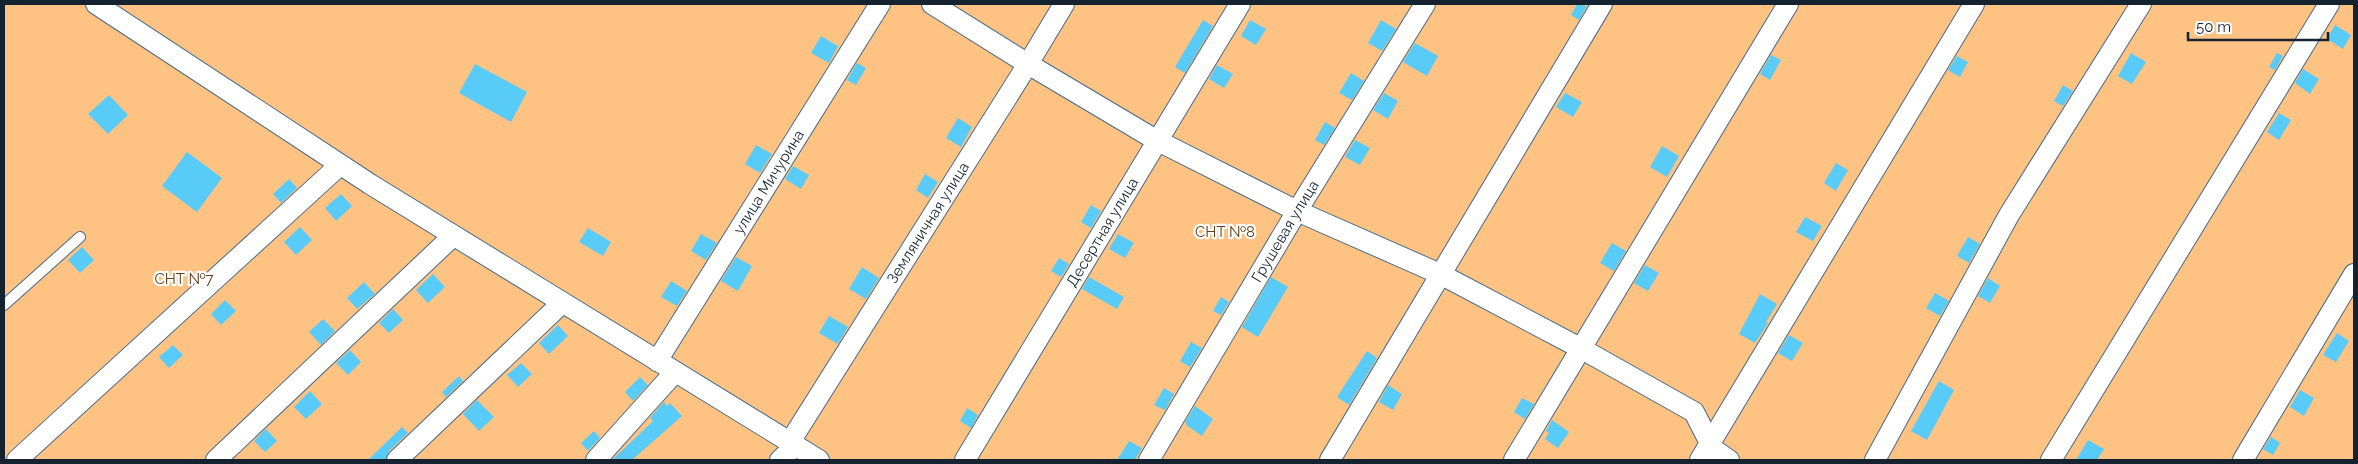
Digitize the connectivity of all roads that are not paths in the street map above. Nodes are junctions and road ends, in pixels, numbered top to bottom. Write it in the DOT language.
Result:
graph roads {
  1 [pos="96,4"];
  2 [pos="880,4"];
  3 [pos="932,4"];
  4 [pos="1064,4"];
  5 [pos="1240,4"];
  6 [pos="1425,4"];
  7 [pos="1602,4"];
  8 [pos="1788,4"];
  9 [pos="1974,4"];
  10 [pos="2141,4"];
  11 [pos="2330,4"];
  12 [pos="1028,64"];
  13 [pos="1156,140"];
  14 [pos="340,165"];
  15 [pos="1297,212"];
  16 [pos="453,236"];
  17 [pos="80,237"];
  18 [pos="1440,274"];
  19 [pos="2354,274"];
  20 [pos="562,303"];
  21 [pos="4,305"];
  22 [pos="1582,349"];
  23 [pos="657,361"];
  24 [pos="675,372"];
  25 [pos="792,444"];
  26 [pos="1705,452"];
  27 [pos="17,460"];
  28 [pos="216,460"];
  29 [pos="396,460"];
  30 [pos="596,460"];
  31 [pos="780,460"];
  32 [pos="819,460"];
  33 [pos="966,460"];
  34 [pos="1149,460"];
  35 [pos="1330,460"];
  36 [pos="1514,460"];
  37 [pos="1729,460"];
  38 [pos="1875,460"];
  39 [pos="2051,460"];
  40 [pos="2243,460"];
  1 -- 14 [label="street"];
  2 -- 23 [label="street, улица Мичурина"];
  3 -- 12 [label="street"];
  4 -- 12 [label="street, Земляничная улица"];
  5 -- 13 [label="street, Десертная улица"];
  6 -- 15 [label="street, Грушевая улица"];
  7 -- 18 [label="street"];
  8 -- 22 [label="street"];
  9 -- 26 [label="street"];
  10 -- 38 [label="street"];
  11 -- 39 [label="street"];
  12 -- 13 [label="street"];
  12 -- 25 [label="street, Земляничная улица"];
  13 -- 15 [label="street"];
  13 -- 33 [label="street, Десертная улица"];
  14 -- 16 [label="street"];
  14 -- 27 [label="street"];
  15 -- 18 [label="street"];
  15 -- 34 [label="street, Грушевая улица"];
  16 -- 20 [label="street"];
  16 -- 28 [label="street"];
  17 -- 21 [label="lane"];
  18 -- 22 [label="street"];
  18 -- 35 [label="street"];
  19 -- 40 [label="street"];
  20 -- 23 [label="street"];
  20 -- 29 [label="street"];
  22 -- 26 [label="street"];
  22 -- 36 [label="street"];
  23 -- 24 [label="street"];
  24 -- 25 [label="street"];
  24 -- 30 [label="street"];
  25 -- 31 [label="street, Земляничная улица"];
  25 -- 32 [label="street"];
  26 -- 37 [label="street"];
}
